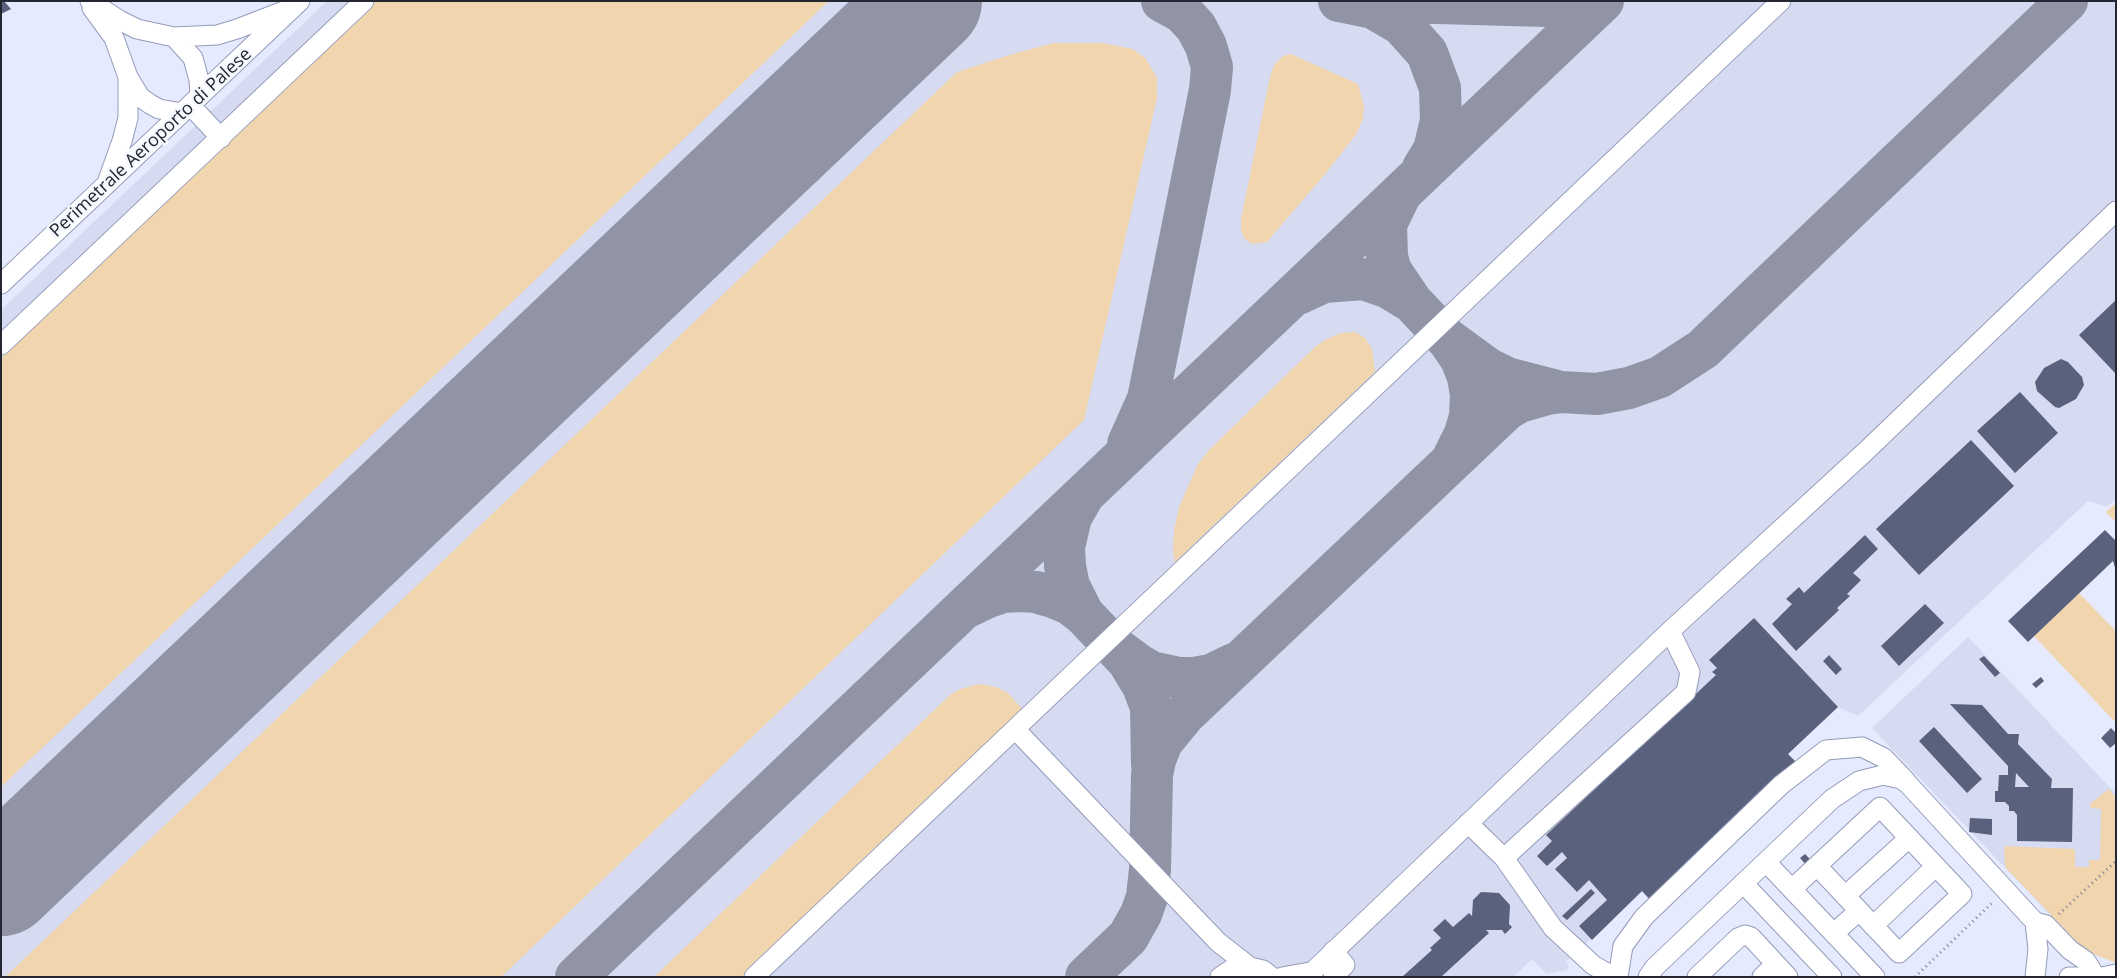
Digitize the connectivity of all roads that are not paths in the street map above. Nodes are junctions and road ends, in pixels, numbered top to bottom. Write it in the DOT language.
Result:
graph roads {
  1 [pos="88,1"];
  2 [pos="364,1"];
  3 [pos="1781,1"];
  4 [pos="297,4"];
  5 [pos="174,37"];
  6 [pos="128,77"];
  7 [pos="190,105"];
  8 [pos="221,138"];
  9 [pos="106,185"];
  10 [pos="2116,211"];
  11 [pos="1,284"];
  12 [pos="1,345"];
  13 [pos="1670,631"];
  14 [pos="1015,729"];
  15 [pos="1908,784"];
  16 [pos="1468,823"];
  17 [pos="1909,838"];
  18 [pos="1504,858"];
  19 [pos="1766,862"];
  20 [pos="1817,866"];
  21 [pos="1936,866"];
  22 [pos="1743,883"];
  23 [pos="1792,889"];
  24 [pos="1845,896"];
  25 [pos="1859,911"];
  26 [pos="2035,922"];
  27 [pos="1873,926"];
  28 [pos="1834,933"];
  29 [pos="1218,942"];
  30 [pos="1333,951"];
  31 [pos="1808,951"];
  32 [pos="1250,967"];
  33 [pos="1782,971"];
  34 [pos="2116,974"];
  35 [pos="1222,975"];
  36 [pos="1308,975"];
  37 [pos="754,977"];
  38 [pos="1272,977"];
  39 [pos="1282,977"];
  40 [pos="1333,977"];
  41 [pos="1614,977"];
  42 [pos="1618,977"];
  43 [pos="1648,977"];
  44 [pos="1697,977"];
  45 [pos="1762,977"];
  46 [pos="1832,977"];
  47 [pos="1875,977"];
  48 [pos="2034,977"];
  49 [pos="2068,977"];
  50 [pos="2097,977"];
  51 [pos="2102,977"];
  1 -- 5 [label="street"];
  1 -- 6 [label="street"];
  2 -- 8 [label="street"];
  3 -- 14 [label="street"];
  4 -- 5 [label="street"];
  4 -- 7 [label="street, Perimetrale Aeroporto di Palese"];
  5 -- 7 [label="street"];
  6 -- 7 [label="street"];
  6 -- 9 [label="street"];
  7 -- 8 [label="street"];
  7 -- 9 [label="street, Perimetrale Aeroporto di Palese"];
  8 -- 12 [label="street"];
  9 -- 11 [label="street, Perimetrale Aeroporto di Palese"];
  10 -- 13 [label="street"];
  13 -- 16 [label="street"];
  13 -- 18 [label="street"];
  14 -- 29 [label="street"];
  14 -- 37 [label="street"];
  15 -- 19 [label="street"];
  15 -- 26 [label="street"];
  15 -- 42 [label="street"];
  16 -- 18 [label="street"];
  16 -- 30 [label="street"];
  17 -- 20 [label="street"];
  17 -- 21 [label="street"];
  17 -- 24 [label="street"];
  18 -- 41 [label="street"];
  19 -- 22 [label="street"];
  19 -- 23 [label="street"];
  20 -- 23 [label="street"];
  20 -- 24 [label="street"];
  21 -- 27 [label="street"];
  21 -- 27 [label="street"];
  22 -- 31 [label="street"];
  22 -- 43 [label="street"];
  23 -- 28 [label="street"];
  24 -- 25 [label="street"];
  25 -- 27 [label="street"];
  25 -- 28 [label="street"];
  26 -- 48 [label="street"];
  26 -- 50 [label="street"];
  28 -- 47 [label="street"];
  29 -- 32 [label="street"];
  29 -- 35 [label="street"];
  30 -- 36 [label="street"];
  30 -- 40 [label="street"];
  31 -- 33 [label="street"];
  31 -- 46 [label="street"];
  32 -- 35 [label="street"];
  32 -- 38 [label="street"];
  33 -- 44 [label="street"];
  33 -- 45 [label="street"];
  34 -- 51 [label="street"];
  36 -- 39 [label="street"];
  49 -- 50 [label="street"];
}
